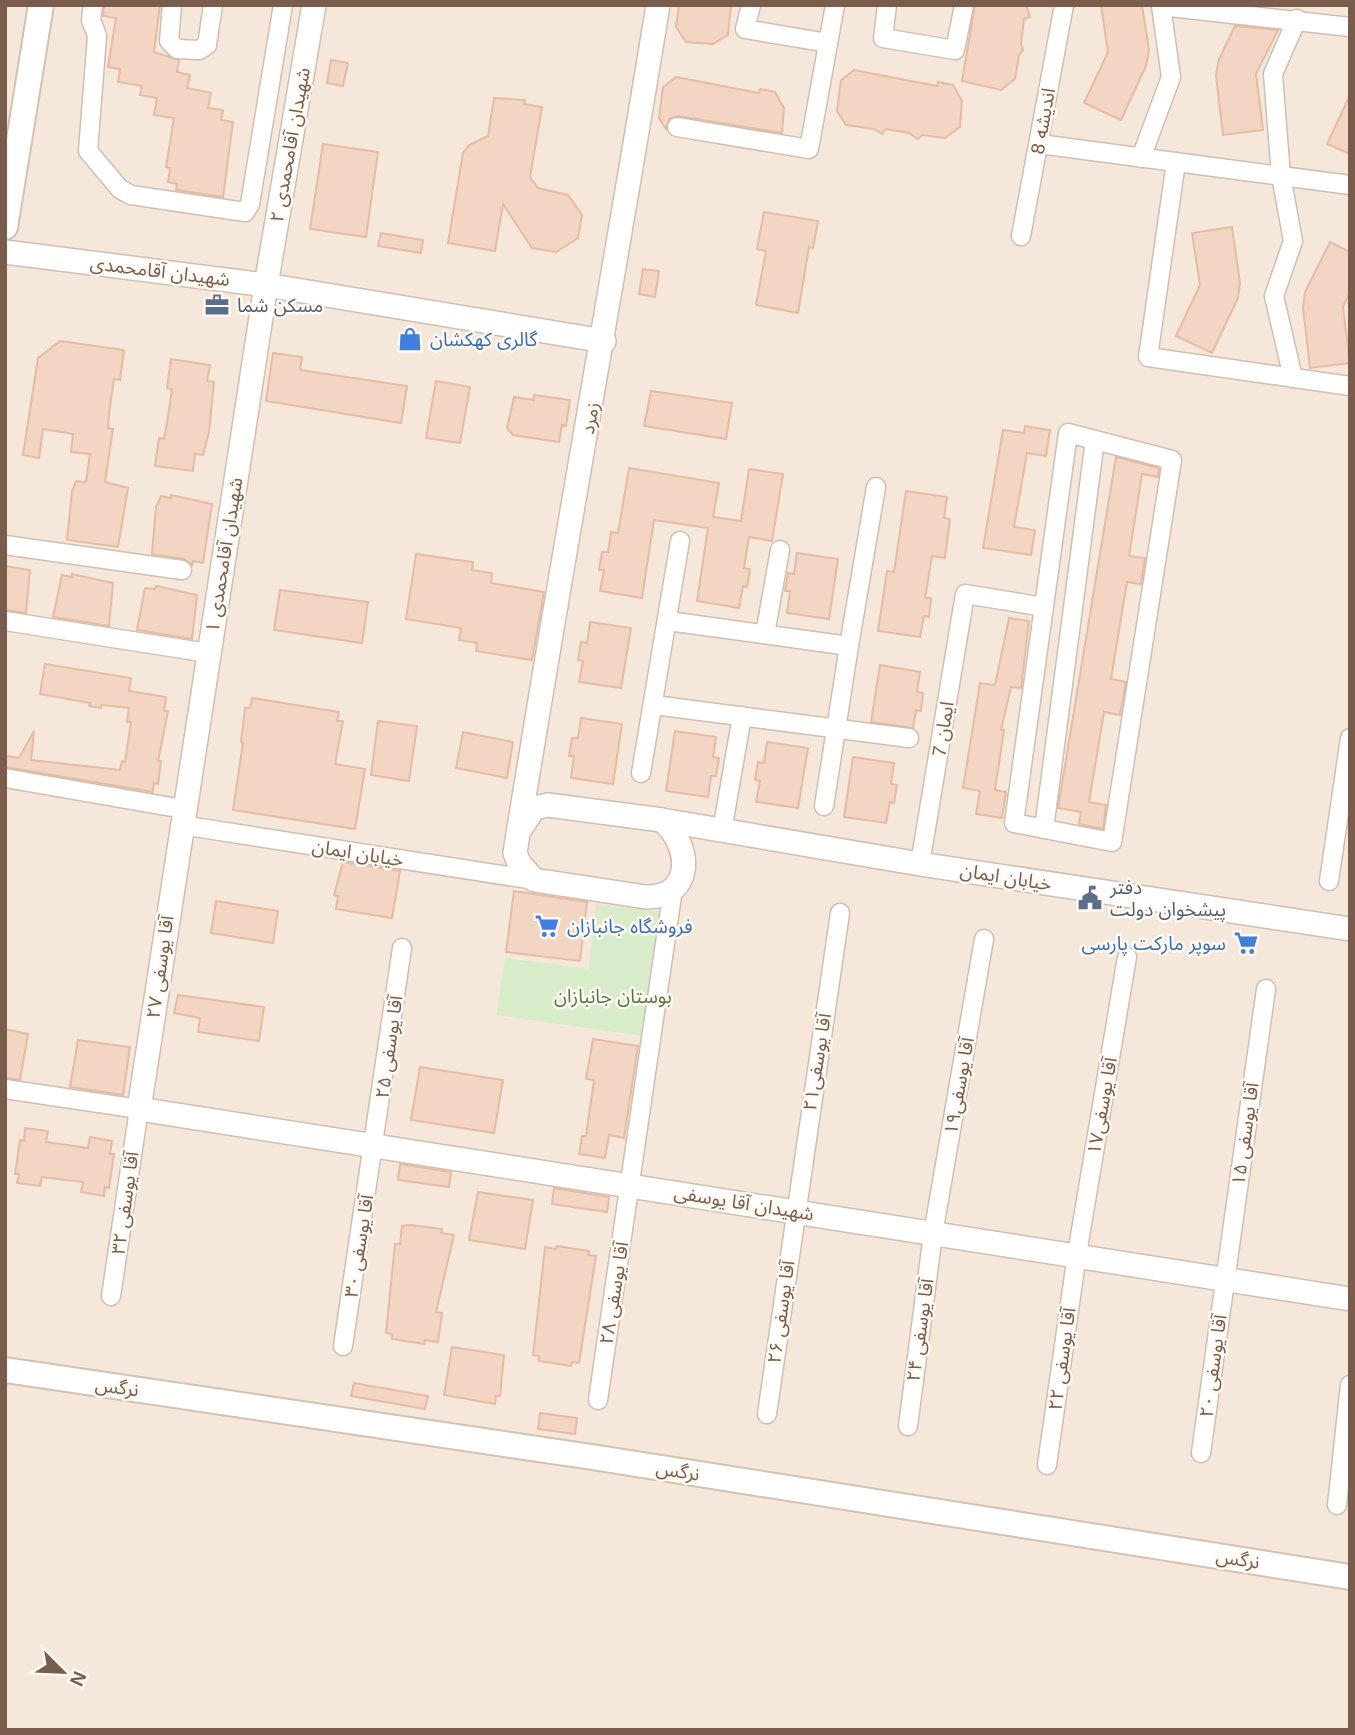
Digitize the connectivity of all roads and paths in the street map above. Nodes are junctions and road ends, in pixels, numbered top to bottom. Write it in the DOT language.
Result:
graph roads {
  1 [pos="41,5"];
  2 [pos="93,5"];
  3 [pos="172,5"];
  4 [pos="214,5"];
  5 [pos="283,5"];
  6 [pos="314,5"];
  7 [pos="658,5"];
  8 [pos="751,5"];
  9 [pos="835,5"];
  10 [pos="887,5"];
  11 [pos="964,5"];
  12 [pos="1064,5"];
  13 [pos="1297,19"];
  14 [pos="1350,27"];
  15 [pos="828,43"];
  16 [pos="677,127"];
  17 [pos="1039,144"];
  18 [pos="1142,158"];
  19 [pos="1176,162"];
  20 [pos="1281,176"];
  21 [pos="1350,185"];
  22 [pos="5,227"];
  23 [pos="1021,236"];
  24 [pos="5,252"];
  25 [pos="266,285"];
  26 [pos="604,341"];
  27 [pos="1293,378"];
  28 [pos="1350,386"];
  29 [pos="1095,440"];
  30 [pos="876,486"];
  31 [pos="680,541"];
  32 [pos="5,545"];
  33 [pos="780,550"];
  34 [pos="182,570"];
  35 [pos="1044,607"];
  36 [pos="5,621"];
  37 [pos="668,621"];
  38 [pos="765,634"];
  39 [pos="849,646"];
  40 [pos="208,653"];
  41 [pos="654,705"];
  42 [pos="742,716"];
  43 [pos="835,728"];
  44 [pos="909,738"];
  45 [pos="1350,738"];
  46 [pos="529,762"];
  47 [pos="641,773"];
  48 [pos="5,779"];
  49 [pos="1347,782"];
  50 [pos="548,805"];
  51 [pos="824,806"];
  52 [pos="182,817"];
  53 [pos="662,820"];
  54 [pos="1044,829"];
  55 [pos="722,831"];
  56 [pos="517,842"];
  57 [pos="920,864"];
  58 [pos="502,875"];
  59 [pos="534,880"];
  60 [pos="1329,881"];
  61 [pos="673,889"];
  62 [pos="840,912"];
  63 [pos="1350,929"];
  64 [pos="984,939"];
  65 [pos="402,948"];
  66 [pos="1127,957"];
  67 [pos="1266,989"];
  68 [pos="5,1090"];
  69 [pos="139,1109"];
  70 [pos="375,1146"];
  71 [pos="631,1185"];
  72 [pos="795,1211"];
  73 [pos="933,1234"];
  74 [pos="1077,1254"];
  75 [pos="1224,1279"];
  76 [pos="111,1296"];
  77 [pos="1350,1299"];
  78 [pos="343,1346"];
  79 [pos="5,1370"];
  80 [pos="1350,1385"];
  81 [pos="598,1400"];
  82 [pos="767,1413"];
  83 [pos="908,1426"];
  84 [pos="1201,1453"];
  85 [pos="1047,1465"];
  86 [pos="1337,1505"];
  87 [pos="1350,1577"];
  1 -- 22 [label="main road"];
  2 -- 5 [label="street"];
  3 -- 4 [label="street"];
  6 -- 25 [label="street, شهیدان آقامحمدی ۲"];
  7 -- 26 [label="street, زمرد"];
  8 -- 15 [label="street"];
  9 -- 15 [label="street"];
  10 -- 11 [label="street"];
  12 -- 17 [label="street, اندیشه 8"];
  13 -- 14 [label="street"];
  13 -- 18 [label="street"];
  13 -- 20 [label="street"];
  15 -- 16 [label="street"];
  17 -- 18 [label="street"];
  17 -- 23 [label="street, اندیشه 8"];
  18 -- 19 [label="street"];
  19 -- 20 [label="street"];
  19 -- 27 [label="street"];
  20 -- 21 [label="street"];
  20 -- 27 [label="street"];
  24 -- 25 [label="street, شهیدان آقامحمدی"];
  25 -- 26 [label="street, شهیدان آقامحمدی"];
  25 -- 40 [label="street, شهیدان آقامحمدی ۱"];
  26 -- 46 [label="street, زمرد"];
  27 -- 28 [label="street"];
  29 -- 35 [label="street"];
  29 -- 54 [label="street"];
  29 -- 54 [label="street"];
  30 -- 39 [label="street"];
  31 -- 37 [label="street"];
  32 -- 34 [label="street"];
  33 -- 38 [label="street"];
  35 -- 54 [label="street"];
  35 -- 57 [label="street, ایمان 7"];
  36 -- 40 [label="street"];
  37 -- 38 [label="street"];
  37 -- 41 [label="street"];
  38 -- 39 [label="street"];
  39 -- 43 [label="street"];
  40 -- 52 [label="street, شهیدان آقامحمدی ۱"];
  41 -- 42 [label="street"];
  41 -- 47 [label="street"];
  42 -- 43 [label="street"];
  42 -- 55 [label="street"];
  43 -- 44 [label="street"];
  43 -- 51 [label="street"];
  45 -- 49 [label="street"];
  46 -- 50 [label="street"];
  46 -- 56 [label="street, زمرد"];
  48 -- 52 [label="street, خیابان ایمان"];
  49 -- 60 [label="street"];
  50 -- 53 [label="street, خیابان ایمان"];
  50 -- 56 [label="street"];
  52 -- 58 [label="street, خیابان ایمان"];
  52 -- 69 [label="street, آقا یوسفی ۲۷"];
  53 -- 55 [label="street, خیابان ایمان"];
  53 -- 61 [label="street"];
  55 -- 57 [label="street, خیابان ایمان"];
  56 -- 58 [label="street"];
  56 -- 59 [label="street"];
  57 -- 63 [label="street, خیابان ایمان"];
  58 -- 59 [label="street, خیابان ایمان"];
  59 -- 61 [label="street"];
  61 -- 71 [label="street, آقا یوسفی ۲۸"];
  62 -- 72 [label="street, آقا یوسفی۲۱"];
  64 -- 73 [label="street, آقا یوسفی۱۹"];
  65 -- 70 [label="street, آقا یوسفی ۲۵"];
  66 -- 74 [label="street, آقا یوسفی۱۷"];
  67 -- 75 [label="street, آقا یوسفی ۱۵"];
  68 -- 69 [label="street"];
  69 -- 70 [label="street, شهیدان آقا یوسفی"];
  69 -- 76 [label="street, آقا یوسفی ۳۲"];
  70 -- 71 [label="street, شهیدان آقا یوسفی"];
  70 -- 78 [label="street, آقا یوسفی ۳۰"];
  71 -- 72 [label="street, شهیدان آقا یوسفی"];
  71 -- 81 [label="street, آقا یوسفی ۲۸"];
  72 -- 73 [label="street, شهیدان آقا یوسفی"];
  72 -- 82 [label="street, آقا یوسفی ۲۶"];
  73 -- 74 [label="street, شهیدان آقا یوسفی"];
  73 -- 83 [label="street, آقا یوسفی ۲۴"];
  74 -- 75 [label="street, شهیدان آقا یوسفی"];
  74 -- 85 [label="street, آقا یوسفی ۲۲"];
  75 -- 77 [label="street, شهیدان آقا یوسفی"];
  75 -- 84 [label="street, آقا یوسفی ۲۰"];
  79 -- 87 [label="main road, نرگس"];
  80 -- 86 [label="street"];
}
